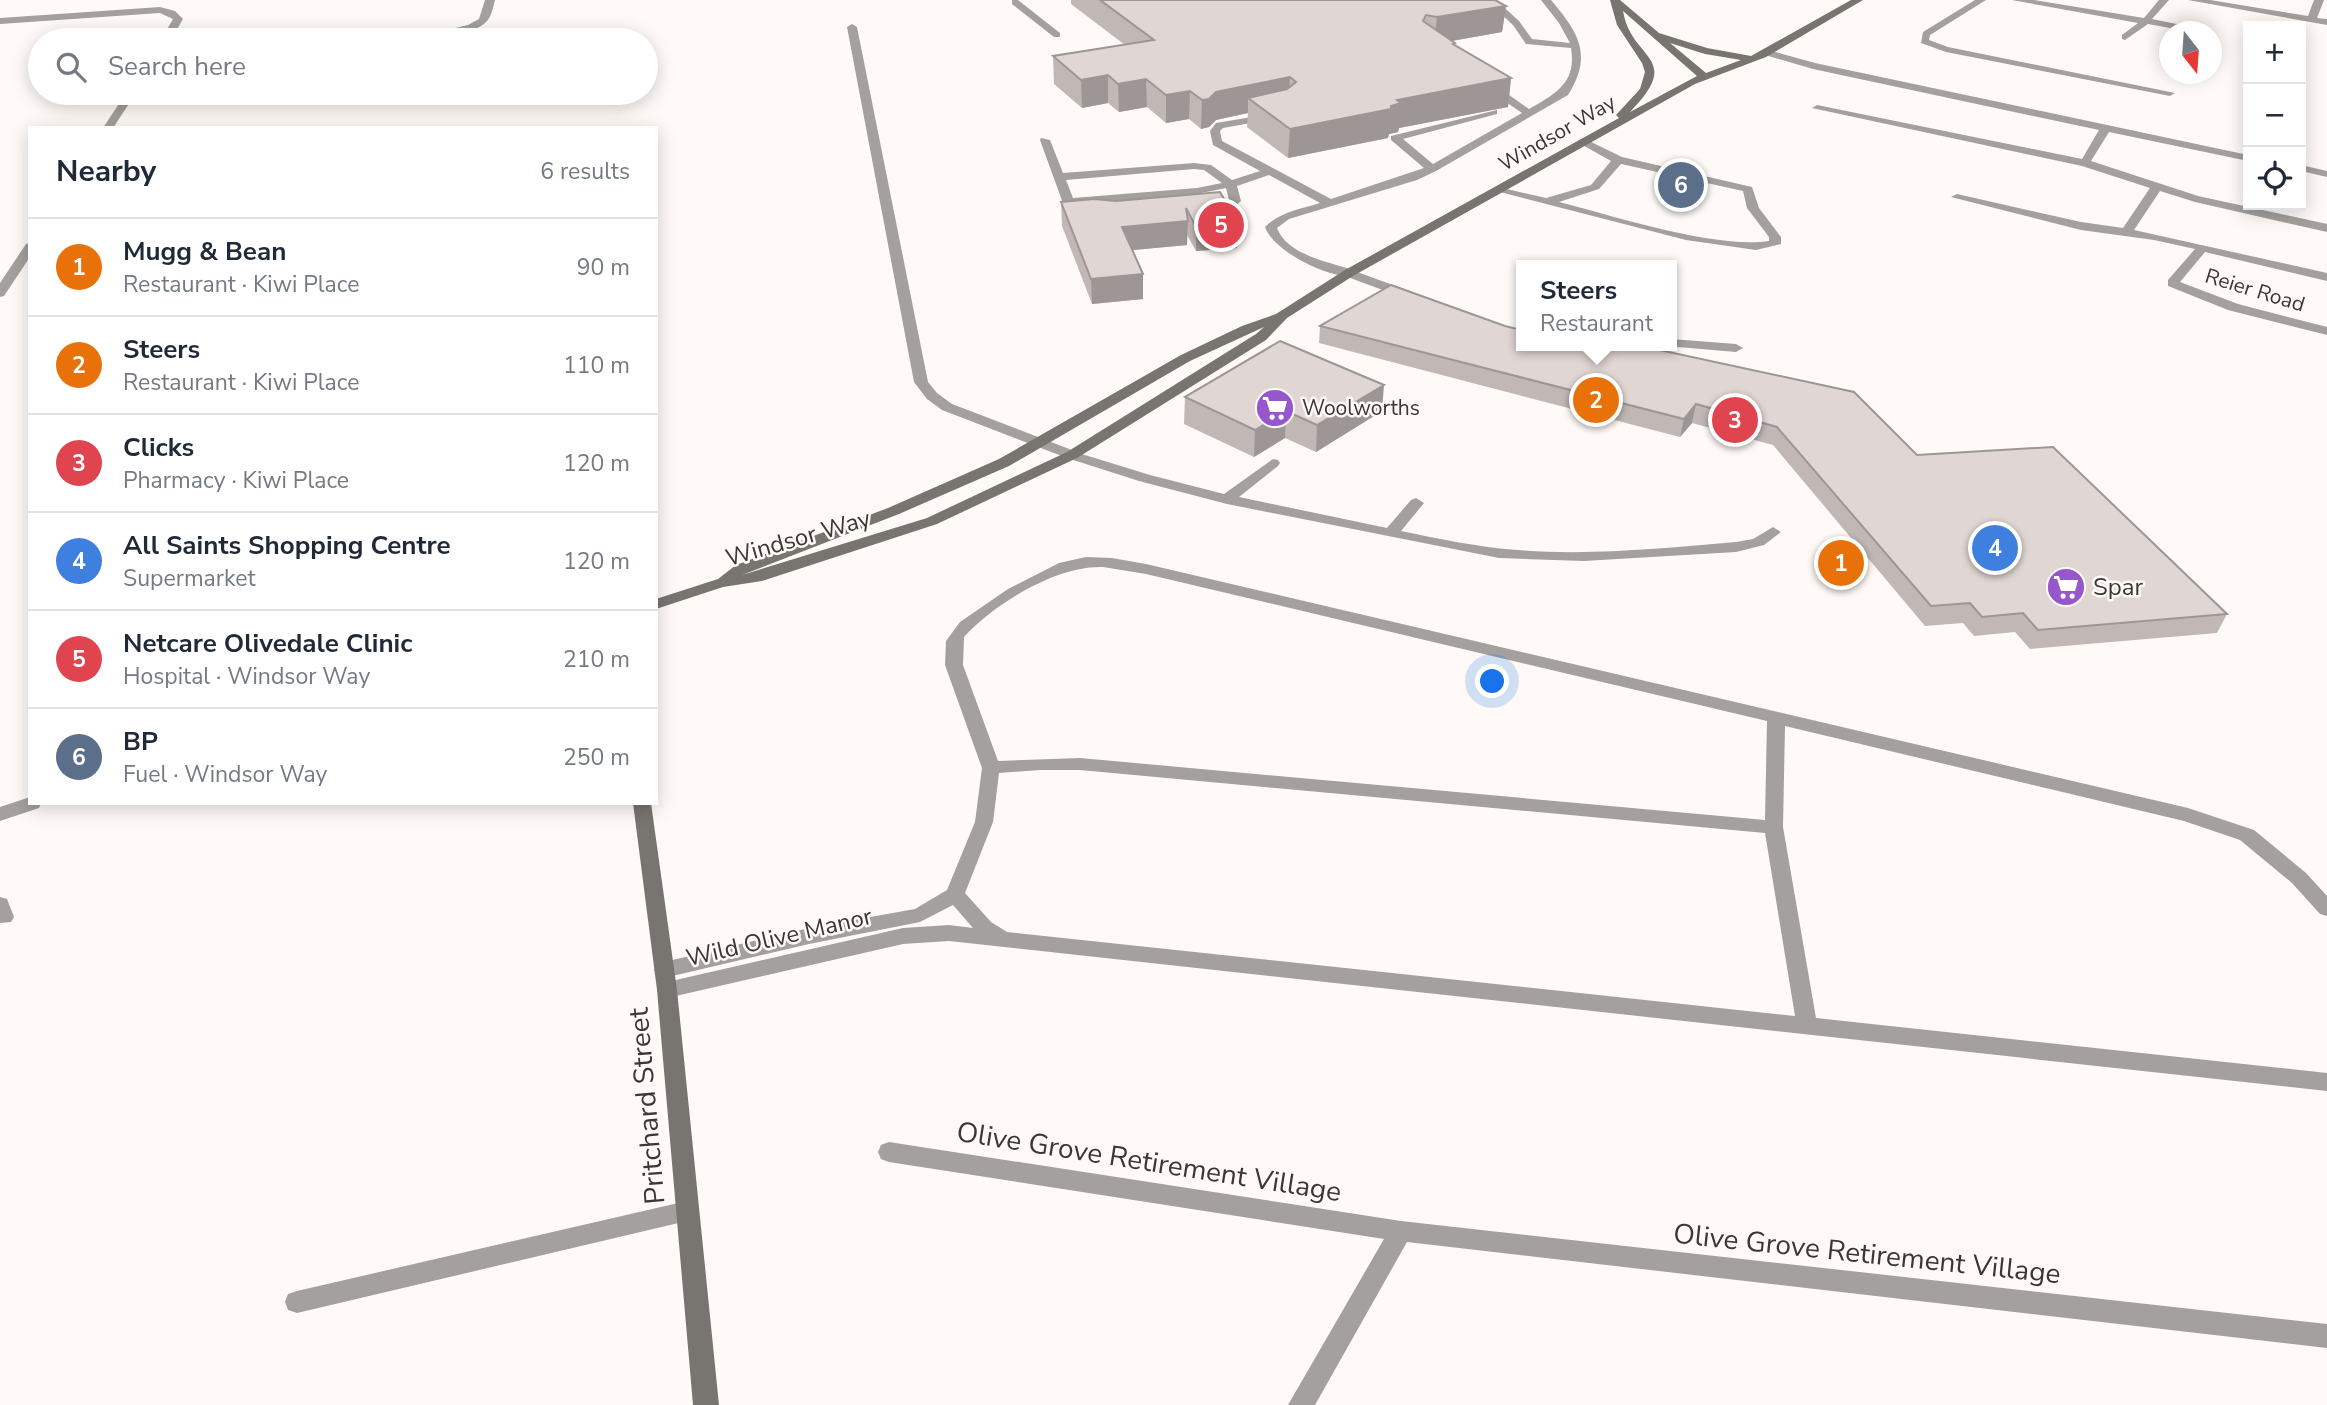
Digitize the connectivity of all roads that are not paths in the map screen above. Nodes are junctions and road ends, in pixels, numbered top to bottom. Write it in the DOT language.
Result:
graph roads {
  1 [pos="490,0"];
  2 [pos="1491,0"];
  3 [pos="1546,0"];
  4 [pos="1858,0"];
  5 [pos="1981,0"];
  6 [pos="2017,0"];
  7 [pos="2164,0"];
  8 [pos="2193,0"];
  9 [pos="2319,0"];
  10 [pos="1015,2"];
  11 [pos="1617,2"];
  12 [pos="2312,19"];
  13 [pos="0,21"];
  14 [pos="2146,21"];
  15 [pos="2327,22"];
  16 [pos="2159,23"];
  17 [pos="852,27"];
  18 [pos="173,28"];
  19 [pos="466,28"];
  20 [pos="1650,32"];
  21 [pos="1057,35"];
  22 [pos="2125,37"];
  23 [pos="1577,47"];
  24 [pos="1768,53"];
  25 [pos="1754,59"];
  26 [pos="1702,75"];
  27 [pos="1485,83"];
  28 [pos="2170,93"];
  29 [pos="123,105"];
  30 [pos="1817,108"];
  31 [pos="1493,112"];
  32 [pos="1280,113"];
  33 [pos="1530,114"];
  34 [pos="1612,125"];
  35 [pos="109,126"];
  36 [pos="2105,129"];
  37 [pos="1045,140"];
  38 [pos="1583,141"];
  39 [pos="2243,157"];
  40 [pos="1618,160"];
  41 [pos="2085,163"];
  42 [pos="1432,169"];
  43 [pos="2306,170"];
  44 [pos="1270,171"];
  45 [pos="2327,174"];
  46 [pos="1059,177"];
  47 [pos="1231,184"];
  48 [pos="2156,188"];
  49 [pos="1498,190"];
  50 [pos="1957,197"];
  51 [pos="1548,201"];
  52 [pos="1068,202"];
  53 [pos="1328,202"];
  54 [pos="1196,210"];
  55 [pos="1096,218"];
  56 [pos="2327,228"];
  57 [pos="2127,231"];
  58 [pos="2203,247"];
  59 [pos="28,250"];
  60 [pos="1349,273"];
  61 [pos="2327,277"];
  62 [pos="0,293"];
  63 [pos="1421,299"];
  64 [pos="1282,315"];
  65 [pos="2327,331"];
  66 [pos="1677,343"];
  67 [pos="1736,348"];
  68 [pos="1040,444"];
  69 [pos="1072,455"];
  70 [pos="1273,463"];
  71 [pos="1227,499"];
  72 [pos="1416,503"];
  73 [pos="1773,532"];
  74 [pos="1391,533"];
  75 [pos="721,583"];
  76 [pos="658,603"];
  77 [pos="1776,717"];
  78 [pos="991,768"];
  79 [pos="28,804"];
  80 [pos="642,805"];
  81 [pos="0,814"];
  82 [pos="1774,827"];
  83 [pos="956,894"];
  84 [pos="2327,909"];
  85 [pos="902,927"];
  86 [pos="1004,939"];
  87 [pos="665,980"];
  88 [pos="1807,1027"];
  89 [pos="2327,1082"];
  90 [pos="889,1152"];
  91 [pos="687,1211"];
  92 [pos="1401,1231"];
  93 [pos="297,1303"];
  94 [pos="2327,1336"];
  95 [pos="706,1405"];
  96 [pos="1301,1405"];
  1 -- 19 [label="street"];
  2 -- 23 [label="street"];
  3 -- 23 [label="street"];
  4 -- 24 [label="street, Windsor Way"];
  5 -- 28 [label="street"];
  6 -- 14 [label="street"];
  7 -- 14 [label="street"];
  8 -- 12 [label="street"];
  9 -- 12 [label="street"];
  10 -- 21 [label="street"];
  11 -- 20 [label="street"];
  11 -- 34 [label="street"];
  12 -- 15 [label="street"];
  13 -- 18 [label="street"];
  14 -- 16 [label="street"];
  14 -- 22 [label="street"];
  17 -- 68 [label="street"];
  20 -- 25 [label="street"];
  20 -- 26 [label="street"];
  23 -- 33 [label="street"];
  24 -- 25 [label="street, Windsor Way"];
  24 -- 36 [label="street"];
  25 -- 26 [label="street, Windsor Way"];
  26 -- 34 [label="street, Windsor Way"];
  27 -- 33 [label="street"];
  29 -- 35 [label="street"];
  30 -- 41 [label="street"];
  31 -- 42 [label="street"];
  32 -- 44 [label="street"];
  33 -- 42 [label="street"];
  34 -- 38 [label="street, Windsor Way"];
  36 -- 39 [label="street"];
  36 -- 41 [label="street"];
  37 -- 46 [label="street"];
  38 -- 40 [label="street"];
  38 -- 49 [label="street, Windsor Way"];
  40 -- 51 [label="street"];
  40 -- 51 [label="street"];
  41 -- 48 [label="street"];
  42 -- 53 [label="street"];
  43 -- 45 [label="street"];
  44 -- 47 [label="street"];
  44 -- 53 [label="street"];
  46 -- 47 [label="street"];
  46 -- 52 [label="street"];
  47 -- 52 [label="street"];
  47 -- 54 [label="street"];
  48 -- 56 [label="street"];
  48 -- 57 [label="street"];
  49 -- 51 [label="street"];
  49 -- 60 [label="street, Windsor Way"];
  50 -- 57 [label="street"];
  52 -- 55 [label="street"];
  53 -- 60 [label="street"];
  57 -- 58 [label="street"];
  58 -- 61 [label="street"];
  58 -- 65 [label="street, Reier Road"];
  59 -- 62 [label="street"];
  60 -- 63 [label="street"];
  60 -- 64 [label="street, Windsor Way"];
  64 -- 68 [label="street, Windsor Way"];
  64 -- 69 [label="street, Windsor Way"];
  66 -- 67 [label="street"];
  68 -- 69 [label="street"];
  68 -- 75 [label="street, Windsor Way"];
  69 -- 71 [label="street"];
  69 -- 75 [label="street, Windsor Way"];
  70 -- 71 [label="street"];
  71 -- 74 [label="street"];
  72 -- 74 [label="street"];
  73 -- 74 [label="street"];
  75 -- 76 [label="street"];
  77 -- 78 [label="street"];
  77 -- 82 [label="street"];
  77 -- 84 [label="street"];
  78 -- 82 [label="street"];
  78 -- 83 [label="street"];
  79 -- 81 [label="street"];
  80 -- 87 [label="street, Pritchard Street"];
  82 -- 88 [label="street"];
  83 -- 85 [label="street"];
  83 -- 86 [label="street"];
  85 -- 86 [label="street"];
  85 -- 87 [label="street, Wild Olive Manor"];
  86 -- 88 [label="street"];
  87 -- 91 [label="street, Pritchard Street"];
  88 -- 89 [label="street"];
  90 -- 92 [label="street, Olive Grove Retirement Village"];
  91 -- 93 [label="street"];
  91 -- 95 [label="street, Pritchard Street"];
  92 -- 94 [label="street, Olive Grove Retirement Village"];
  92 -- 96 [label="street"];
}
